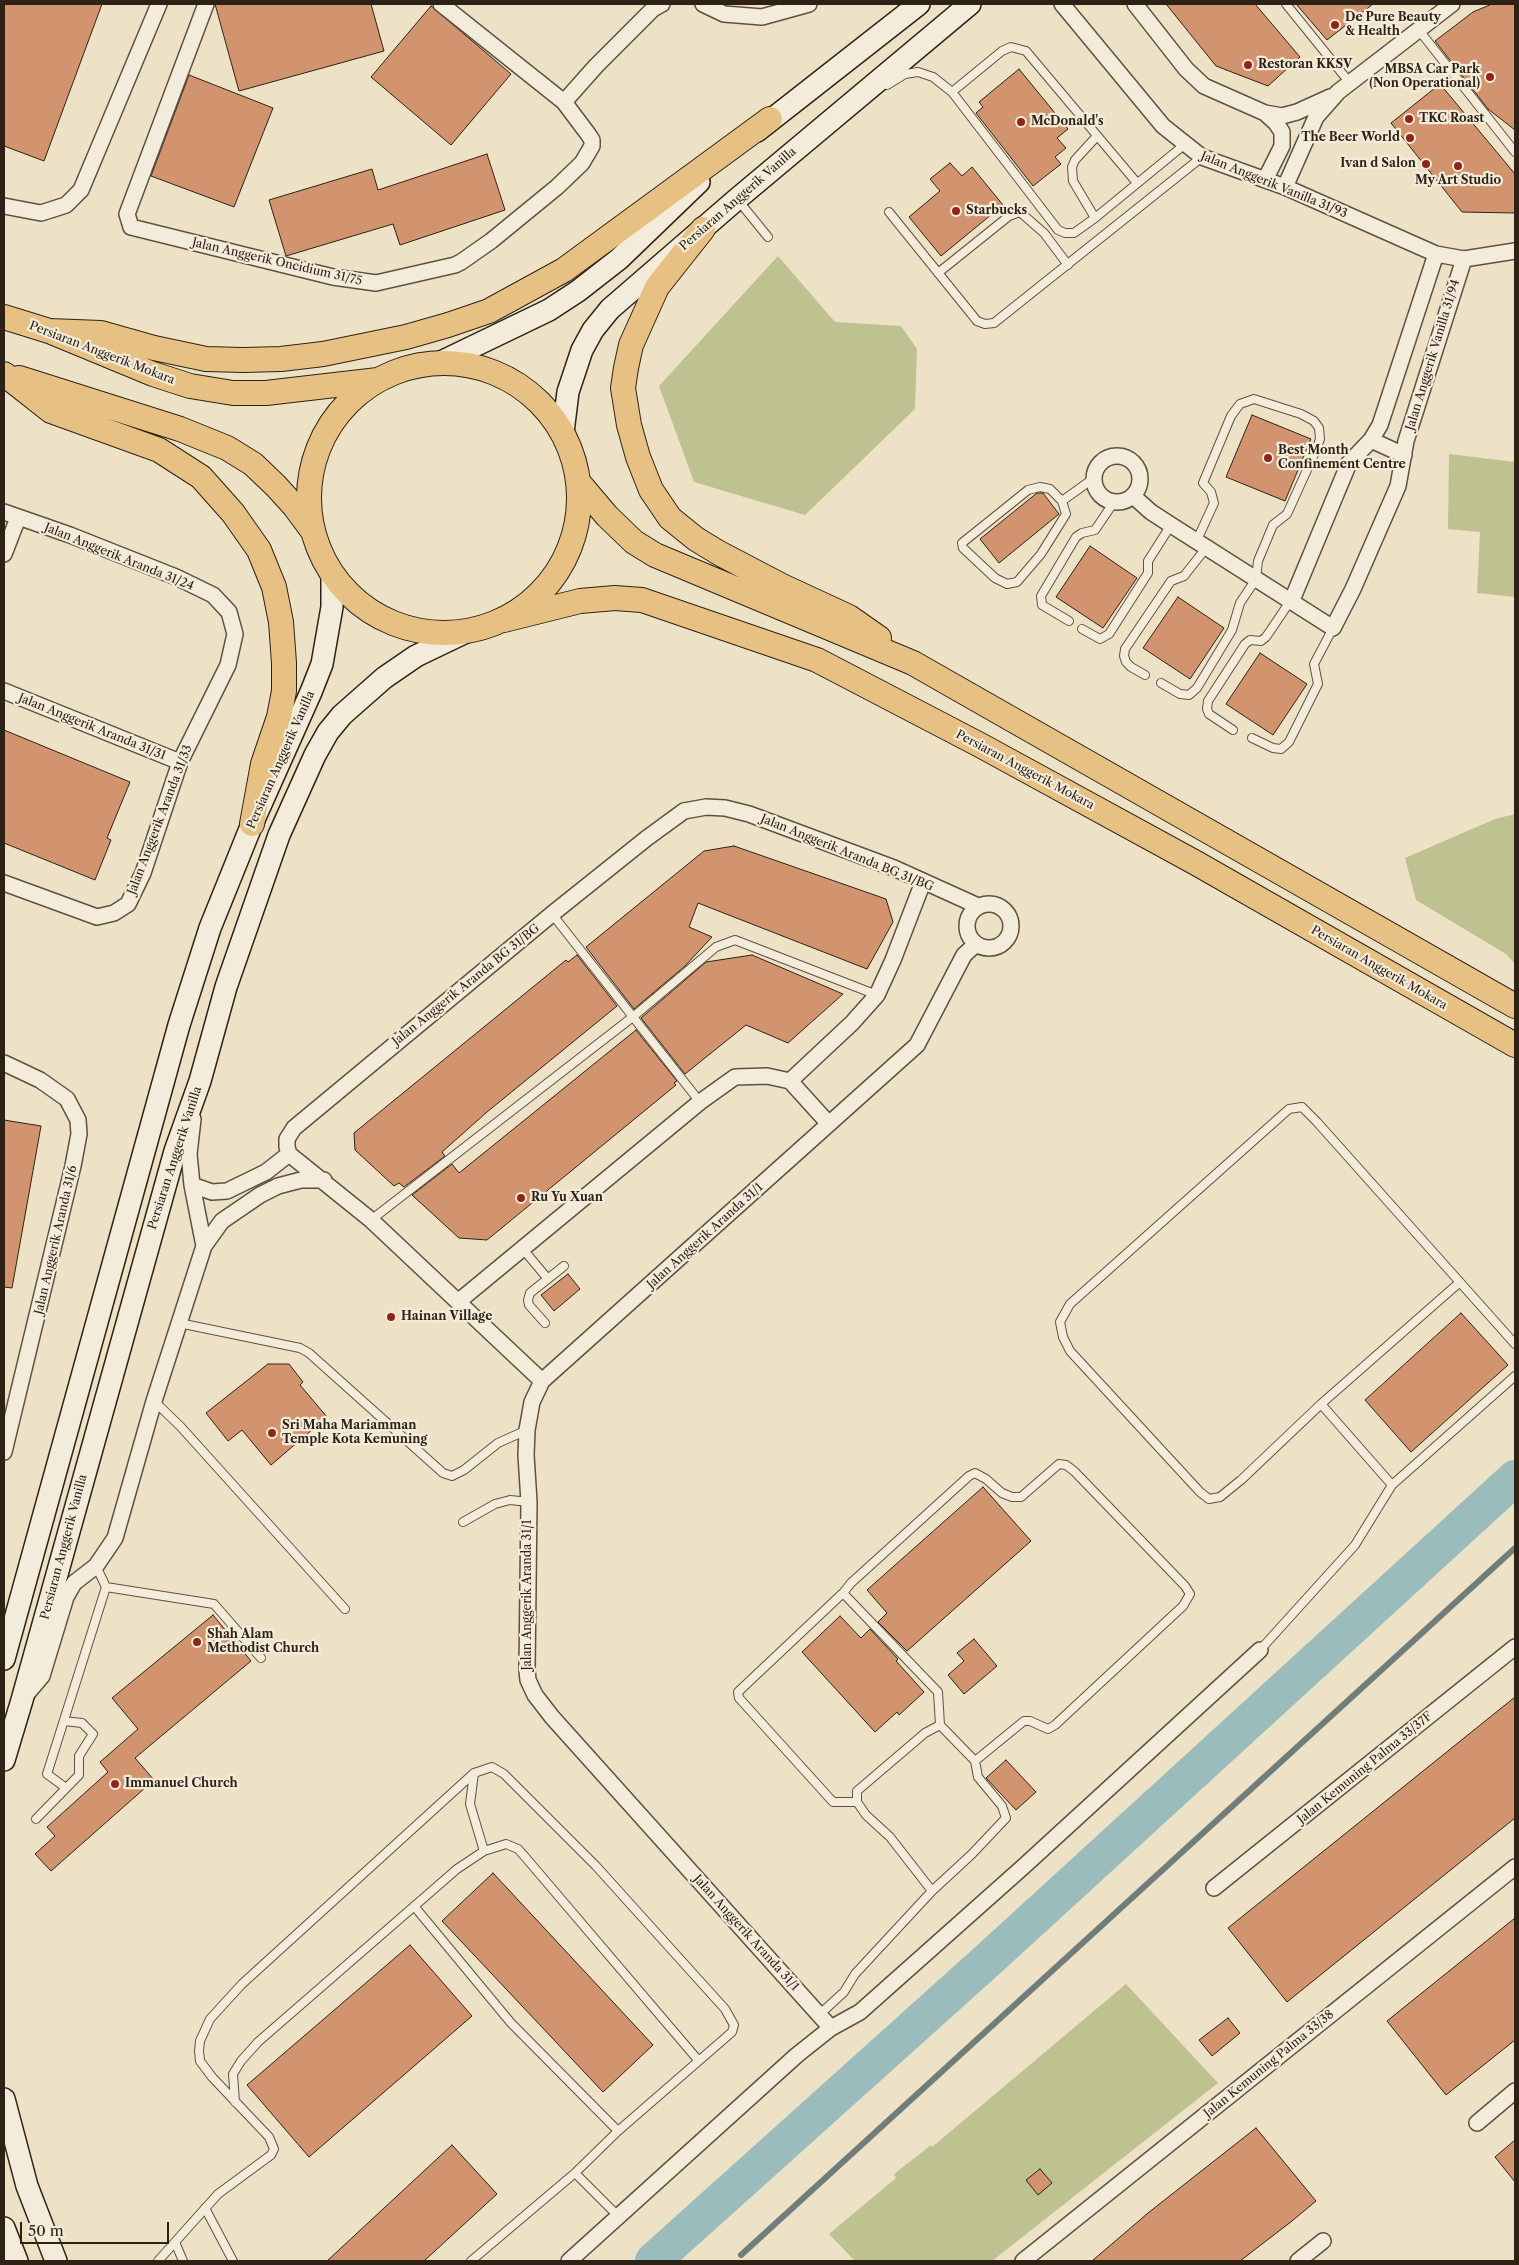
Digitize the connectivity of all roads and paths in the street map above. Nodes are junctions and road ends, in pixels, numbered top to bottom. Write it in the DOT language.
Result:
graph roads {
  1 [pos="159,4"];
  2 [pos="206,4"];
  3 [pos="441,4"];
  4 [pos="662,4"];
  5 [pos="703,4"];
  6 [pos="809,4"];
  7 [pos="919,4"];
  8 [pos="970,4"];
  9 [pos="1062,4"];
  10 [pos="1135,4"];
  11 [pos="1286,4"];
  12 [pos="1452,4"];
  13 [pos="723,9"];
  14 [pos="1418,28"];
  15 [pos="1344,88"];
  16 [pos="952,92"];
  17 [pos="568,98"];
  18 [pos="1265,113"];
  19 [pos="837,115"];
  20 [pos="770,119"];
  21 [pos="1097,136"];
  22 [pos="1184,145"];
  23 [pos="1515,152"];
  24 [pos="1202,157"];
  25 [pos="1265,180"];
  26 [pos="1137,183"];
  27 [pos="1285,187"];
  28 [pos="737,199"];
  29 [pos="4,206"];
  30 [pos="889,212"];
  31 [pos="1095,218"];
  32 [pos="703,229"];
  33 [pos="768,236"];
  34 [pos="1515,251"];
  35 [pos="1436,254"];
  36 [pos="1464,259"];
  37 [pos="1068,265"];
  38 [pos="938,273"];
  39 [pos="4,317"];
  40 [pos="49,331"];
  41 [pos="439,363"];
  42 [pos="4,373"];
  43 [pos="378,380"];
  44 [pos="563,432"];
  45 [pos="1371,440"];
  46 [pos="1404,455"];
  47 [pos="1094,478"];
  48 [pos="579,483"];
  49 [pos="1133,496"];
  50 [pos="1062,501"];
  51 [pos="1114,502"];
  52 [pos="4,512"];
  53 [pos="18,518"];
  54 [pos="1171,525"];
  55 [pos="313,531"];
  56 [pos="1202,544"];
  57 [pos="4,554"];
  58 [pos="332,578"];
  59 [pos="1256,579"];
  60 [pos="1292,600"];
  61 [pos="229,612"];
  62 [pos="504,620"];
  63 [pos="1069,621"];
  64 [pos="1333,628"];
  65 [pos="1082,629"];
  66 [pos="466,632"];
  67 [pos="913,663"];
  68 [pos="1145,675"];
  69 [pos="1161,683"];
  70 [pos="4,691"];
  71 [pos="1233,730"];
  72 [pos="1252,738"];
  73 [pos="180,762"];
  74 [pos="252,824"];
  75 [pos="923,882"];
  76 [pos="4,883"];
  77 [pos="978,906"];
  78 [pos="552,914"];
  79 [pos="976,944"];
  80 [pos="877,995"];
  81 [pos="1515,1006"];
  82 [pos="634,1016"];
  83 [pos="1515,1045"];
  84 [pos="4,1063"];
  85 [pos="200,1081"];
  86 [pos="790,1081"];
  87 [pos="700,1102"];
  88 [pos="829,1124"];
  89 [pos="290,1154"];
  90 [pos="324,1180"];
  91 [pos="192,1186"];
  92 [pos="371,1220"];
  93 [pos="204,1246"];
  94 [pos="522,1248"];
  95 [pos="564,1266"];
  96 [pos="548,1279"];
  97 [pos="1460,1282"];
  98 [pos="459,1301"];
  99 [pos="179,1323"];
  100 [pos="545,1323"];
  101 [pos="1515,1344"];
  102 [pos="1515,1376"];
  103 [pos="542,1381"];
  104 [pos="154,1401"];
  105 [pos="1321,1404"];
  106 [pos="527,1430"];
  107 [pos="4,1452"];
  108 [pos="1392,1485"];
  109 [pos="529,1502"];
  110 [pos="463,1522"];
  111 [pos="96,1566"];
  112 [pos="106,1587"];
  113 [pos="843,1594"];
  114 [pos="345,1609"];
  115 [pos="1515,1647"];
  116 [pos="1260,1650"];
  117 [pos="261,1658"];
  118 [pos="4,1659"];
  119 [pos="22,1700"];
  120 [pos="64,1721"];
  121 [pos="940,1724"];
  122 [pos="5,1749"];
  123 [pos="975,1761"];
  124 [pos="474,1773"];
  125 [pos="66,1788"];
  126 [pos="856,1802"];
  127 [pos="36,1819"];
  128 [pos="484,1851"];
  129 [pos="1515,1867"];
  130 [pos="1214,1888"];
  131 [pos="932,1892"];
  132 [pos="414,1906"];
  133 [pos="820,2014"];
  134 [pos="832,2028"];
  135 [pos="698,2060"];
  136 [pos="1515,2091"];
  137 [pos="4,2099"];
  138 [pos="235,2102"];
  139 [pos="1477,2123"];
  140 [pos="618,2131"];
  141 [pos="575,2172"];
  142 [pos="205,2208"];
  143 [pos="619,2217"];
  144 [pos="4,2228"];
  145 [pos="1323,2241"];
  146 [pos="175,2242"];
  147 [pos="17,2261"];
  148 [pos="56,2261"];
  149 [pos="158,2261"];
  150 [pos="183,2261"];
  151 [pos="233,2261"];
  152 [pos="472,2261"];
  153 [pos="569,2261"];
  154 [pos="1023,2261"];
  155 [pos="1298,2261"];
  1 -- 29 [label="street"];
  2 -- 17 [label="street, Jalan Anggerik Oncidium 31/75"];
  3 -- 17 [label="street, Jalan Anggerik Oncidium 31/75"];
  4 -- 17 [label="street"];
  5 -- 13 [label="street"];
  6 -- 13 [label="street"];
  7 -- 20 [label="main road"];
  8 -- 19 [label="main road, Persiaran Anggerik Vanilla"];
  9 -- 22 [label="street, Jalan Anggerik Vanilla 31/93"];
  10 -- 18 [label="street"];
  11 -- 15 [label="lane"];
  12 -- 14 [label="street"];
  14 -- 15 [label="street"];
  14 -- 23 [label="lane"];
  15 -- 18 [label="street"];
  15 -- 27 [label="street"];
  16 -- 19 [label="lane"];
  16 -- 21 [label="lane"];
  16 -- 31 [label="lane"];
  18 -- 25 [label="street"];
  19 -- 28 [label="main road, Persiaran Anggerik Vanilla"];
  20 -- 40 [label="main road"];
  20 -- 41 [label="main road"];
  21 -- 26 [label="lane"];
  21 -- 31 [label="lane"];
  22 -- 24 [label="street, Jalan Anggerik Vanilla 31/93"];
  22 -- 26 [label="lane"];
  24 -- 25 [label="street, Jalan Anggerik Vanilla 31/93"];
  24 -- 37 [label="lane"];
  25 -- 27 [label="street, Jalan Anggerik Vanilla 31/93"];
  26 -- 31 [label="lane"];
  27 -- 35 [label="street, Jalan Anggerik Vanilla 31/93"];
  28 -- 32 [label="main road, Persiaran Anggerik Vanilla"];
  28 -- 33 [label="lane"];
  30 -- 38 [label="lane"];
  32 -- 44 [label="main road, Persiaran Anggerik Vanilla"];
  32 -- 67 [label="main road"];
  34 -- 36 [label="street, Jalan Anggerik Vanilla 31/93"];
  35 -- 36 [label="street, Jalan Anggerik Vanilla 31/93"];
  35 -- 45 [label="street"];
  36 -- 46 [label="street, Jalan Anggerik Vanilla 31/94"];
  37 -- 38 [label="lane"];
  37 -- 38 [label="lane"];
  39 -- 40 [label="main road, Persiaran Anggerik Mokara"];
  40 -- 43 [label="main road, Persiaran Anggerik Mokara"];
  41 -- 43 [label="main road"];
  41 -- 44 [label="main road"];
  42 -- 55 [label="main road"];
  42 -- 74 [label="main road"];
  43 -- 55 [label="main road"];
  44 -- 48 [label="main road"];
  45 -- 46 [label="street"];
  45 -- 60 [label="street"];
  46 -- 64 [label="street, Jalan Anggerik Vanilla 31/94"];
  47 -- 49 [label="street"];
  47 -- 50 [label="lane"];
  47 -- 51 [label="street"];
  48 -- 62 [label="main road"];
  48 -- 67 [label="main road"];
  49 -- 51 [label="street"];
  49 -- 54 [label="street"];
  50 -- 50 [label="lane"];
  51 -- 63 [label="lane"];
  52 -- 53 [label="street, Jalan Anggerik Aranda 31/24"];
  53 -- 57 [label="street"];
  53 -- 61 [label="street, Jalan Anggerik Aranda 31/24"];
  54 -- 56 [label="street"];
  54 -- 65 [label="lane"];
  55 -- 58 [label="main road"];
  56 -- 59 [label="street"];
  56 -- 59 [label="lane"];
  56 -- 68 [label="lane"];
  58 -- 66 [label="main road"];
  58 -- 74 [label="main road, Persiaran Anggerik Vanilla"];
  59 -- 60 [label="street"];
  59 -- 69 [label="lane"];
  60 -- 64 [label="street"];
  60 -- 71 [label="lane"];
  61 -- 73 [label="street, Jalan Anggerik Aranda 31/33"];
  62 -- 66 [label="main road"];
  62 -- 83 [label="main road, Persiaran Anggerik Mokara"];
  64 -- 72 [label="lane"];
  66 -- 85 [label="main road, Persiaran Anggerik Vanilla"];
  67 -- 81 [label="main road"];
  70 -- 73 [label="street, Jalan Anggerik Aranda 31/31"];
  73 -- 76 [label="street, Jalan Anggerik Aranda 31/33"];
  74 -- 118 [label="main road, Persiaran Anggerik Vanilla"];
  75 -- 77 [label="street, Jalan Anggerik Aranda BG 31/BG"];
  75 -- 78 [label="street, Jalan Anggerik Aranda BG 31/BG"];
  75 -- 80 [label="street"];
  77 -- 79 [label="street"];
  77 -- 79 [label="street"];
  78 -- 82 [label="lane"];
  78 -- 89 [label="street, Jalan Anggerik Aranda BG 31/BG"];
  79 -- 88 [label="street, Jalan Anggerik Aranda 31/1"];
  80 -- 82 [label="lane"];
  80 -- 86 [label="street"];
  82 -- 87 [label="lane"];
  82 -- 92 [label="lane"];
  84 -- 107 [label="street, Jalan Anggerik Aranda 31/6"];
  85 -- 91 [label="street"];
  85 -- 119 [label="main road, Persiaran Anggerik Vanilla"];
  86 -- 87 [label="street"];
  86 -- 88 [label="street"];
  87 -- 94 [label="street"];
  88 -- 103 [label="street, Jalan Anggerik Aranda 31/1"];
  89 -- 90 [label="street"];
  89 -- 91 [label="street"];
  90 -- 92 [label="street"];
  90 -- 93 [label="street"];
  91 -- 93 [label="street"];
  92 -- 98 [label="street"];
  93 -- 99 [label="street"];
  94 -- 96 [label="lane"];
  94 -- 98 [label="street"];
  95 -- 96 [label="lane"];
  96 -- 100 [label="lane"];
  97 -- 101 [label="lane"];
  97 -- 105 [label="lane"];
  97 -- 105 [label="lane"];
  98 -- 103 [label="street"];
  99 -- 104 [label="street"];
  99 -- 106 [label="lane"];
  102 -- 108 [label="lane"];
  103 -- 106 [label="street, Jalan Anggerik Aranda 31/1"];
  104 -- 111 [label="street"];
  104 -- 114 [label="lane"];
  105 -- 108 [label="lane"];
  106 -- 109 [label="street, Jalan Anggerik Aranda 31/1"];
  108 -- 116 [label="lane"];
  109 -- 110 [label="lane"];
  109 -- 133 [label="street, Jalan Anggerik Aranda 31/1"];
  111 -- 112 [label="lane"];
  111 -- 119 [label="street"];
  112 -- 117 [label="lane"];
  112 -- 120 [label="lane"];
  113 -- 121 [label="lane"];
  113 -- 123 [label="lane"];
  113 -- 126 [label="lane"];
  115 -- 130 [label="street, Jalan Kemuning Palma 33/37F"];
  116 -- 134 [label="street"];
  119 -- 122 [label="main road, Persiaran Anggerik Vanilla"];
  120 -- 125 [label="lane"];
  120 -- 125 [label="lane"];
  121 -- 123 [label="lane"];
  121 -- 126 [label="lane"];
  123 -- 131 [label="lane"];
  124 -- 128 [label="lane"];
  124 -- 135 [label="lane"];
  124 -- 138 [label="lane"];
  125 -- 127 [label="lane"];
  126 -- 131 [label="lane"];
  128 -- 132 [label="lane"];
  128 -- 135 [label="lane"];
  129 -- 154 [label="street, Jalan Kemuning Palma 33/38"];
  131 -- 133 [label="lane"];
  132 -- 138 [label="lane"];
  132 -- 140 [label="lane"];
  133 -- 134 [label="street, Jalan Anggerik Aranda 31/1"];
  134 -- 143 [label="street"];
  135 -- 140 [label="lane"];
  136 -- 139 [label="street"];
  137 -- 148 [label="main road"];
  138 -- 142 [label="lane"];
  140 -- 141 [label="lane"];
  141 -- 143 [label="lane"];
  141 -- 152 [label="lane"];
  142 -- 146 [label="lane"];
  142 -- 151 [label="lane"];
  143 -- 153 [label="street"];
  144 -- 147 [label="main road"];
  145 -- 155 [label="street"];
  146 -- 149 [label="lane"];
  146 -- 150 [label="lane"];
}
